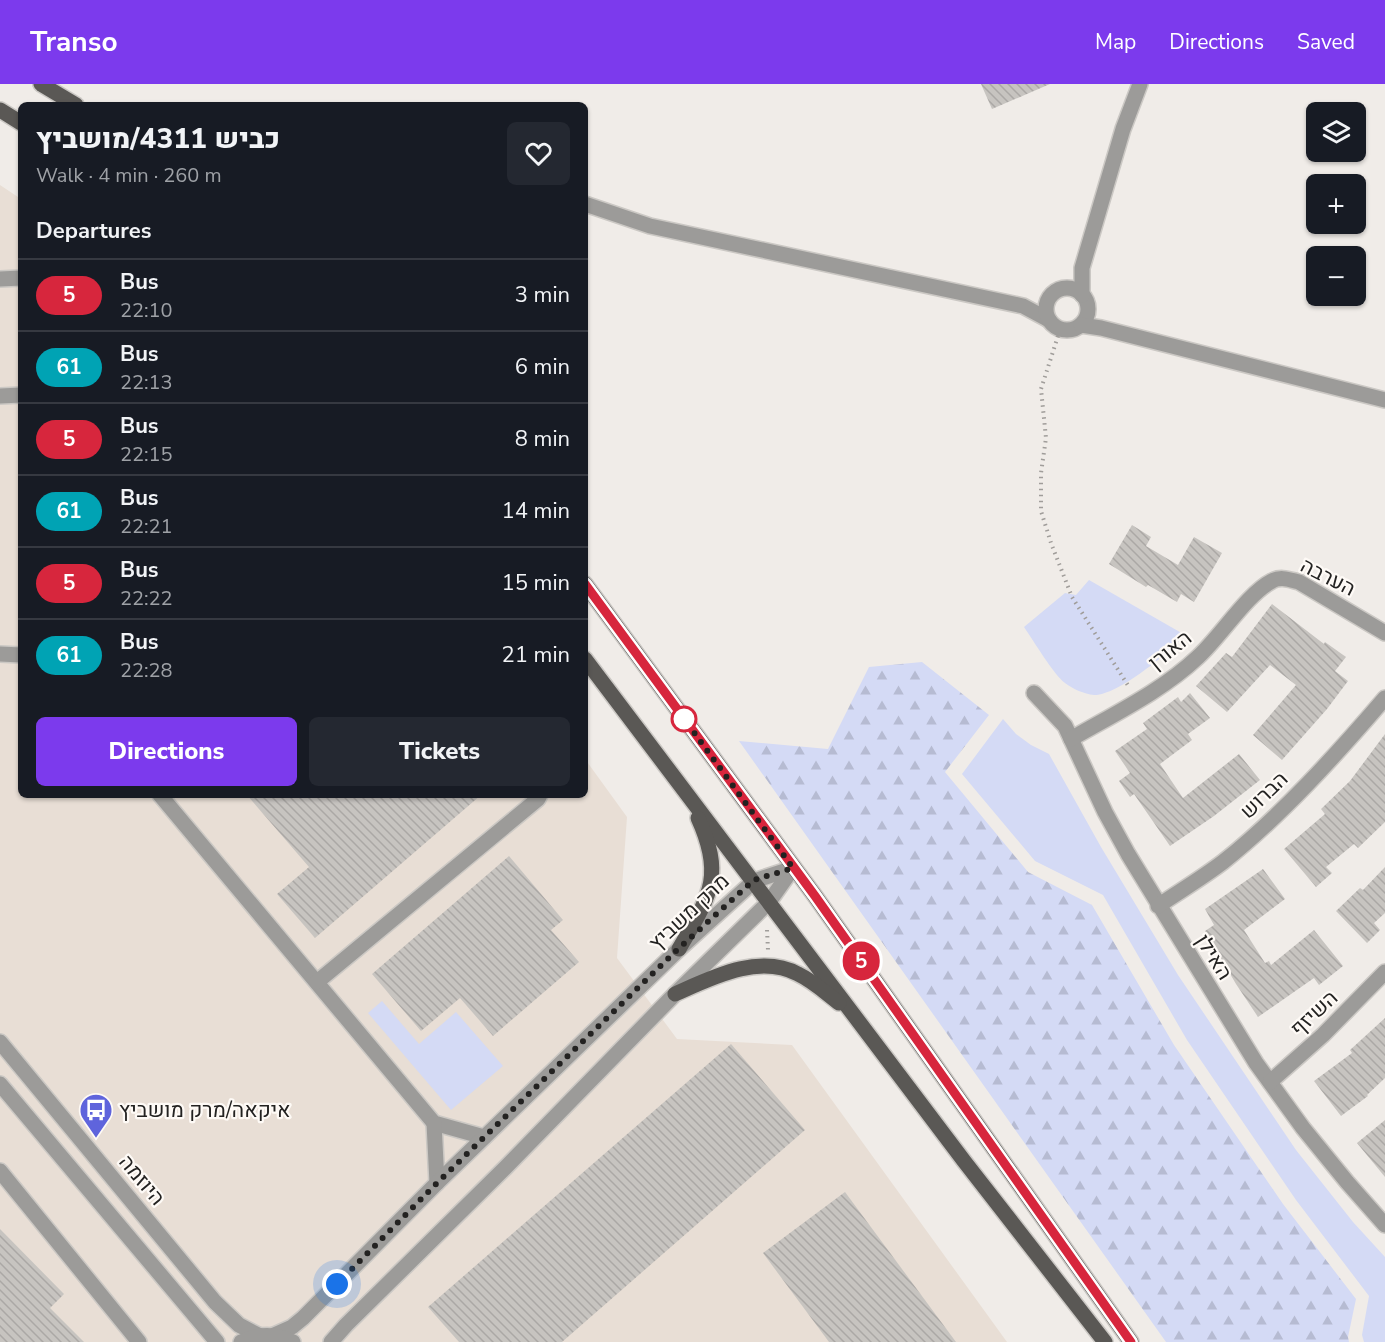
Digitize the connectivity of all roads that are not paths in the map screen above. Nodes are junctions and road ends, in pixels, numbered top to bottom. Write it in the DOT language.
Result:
graph roads {
  1 [pos="41,84"];
  2 [pos="1140,84"];
  3 [pos="71,102"];
  4 [pos="0,110"];
  5 [pos="18,121"];
  6 [pos="588,205"];
  7 [pos="1082,268"];
  8 [pos="18,278"];
  9 [pos="0,279"];
  10 [pos="1064,289"];
  11 [pos="1082,295"];
  12 [pos="1048,299"];
  13 [pos="1023,306"];
  14 [pos="1084,319"];
  15 [pos="1054,325"];
  16 [pos="18,395"];
  17 [pos="0,396"];
  18 [pos="1385,400"];
  19 [pos="1283,578"];
  20 [pos="588,588"];
  21 [pos="1385,633"];
  22 [pos="0,654"];
  23 [pos="18,656"];
  24 [pos="588,662"];
  25 [pos="1034,693"];
  26 [pos="1385,698"];
  27 [pos="1071,740"];
  28 [pos="163,798"];
  29 [pos="538,798"];
  30 [pos="689,799"];
  31 [pos="793,868"];
  32 [pos="754,880"];
  33 [pos="769,902"];
  34 [pos="1158,906"];
  35 [pos="678,949"];
  36 [pos="1385,972"];
  37 [pos="317,982"];
  38 [pos="675,994"];
  39 [pos="857,1017"];
  40 [pos="0,1042"];
  41 [pos="1270,1082"];
  42 [pos="0,1084"];
  43 [pos="434,1123"];
  44 [pos="484,1137"];
  45 [pos="0,1171"];
  46 [pos="437,1183"];
  47 [pos="1385,1225"];
  48 [pos="267,1336"];
  49 [pos="139,1342"];
  50 [pos="217,1342"];
  51 [pos="241,1342"];
  52 [pos="293,1342"];
  53 [pos="331,1342"];
  54 [pos="1105,1342"];
  55 [pos="1131,1342"];
  1 -- 3 [label="main road"];
  2 -- 7 [label="street"];
  4 -- 5 [label="main road"];
  6 -- 13 [label="street"];
  7 -- 10 [label="street"];
  7 -- 11 [label="street"];
  8 -- 9 [label="street"];
  10 -- 11 [label="street"];
  10 -- 12 [label="street"];
  11 -- 14 [label="street"];
  12 -- 13 [label="street"];
  12 -- 15 [label="street"];
  13 -- 15 [label="street"];
  14 -- 15 [label="street"];
  14 -- 18 [label="street"];
  16 -- 17 [label="street"];
  19 -- 21 [label="street, הערבה"];
  19 -- 27 [label="street, האורן"];
  20 -- 31 [label="main road"];
  22 -- 23 [label="street"];
  24 -- 30 [label="main road"];
  25 -- 27 [label="street, האילן"];
  26 -- 34 [label="street, הברוש"];
  27 -- 34 [label="street, האילן"];
  28 -- 37 [label="street"];
  29 -- 37 [label="street"];
  30 -- 32 [label="main road"];
  30 -- 35 [label="main road"];
  31 -- 32 [label="street, מרק משביץ"];
  31 -- 33 [label="street"];
  31 -- 55 [label="main road"];
  32 -- 33 [label="main road"];
  32 -- 35 [label="street, מרק משביץ"];
  33 -- 38 [label="street"];
  33 -- 39 [label="main road"];
  34 -- 41 [label="street, האילן"];
  35 -- 44 [label="street, מרק משביץ"];
  36 -- 41 [label="street, השיזף"];
  37 -- 43 [label="street"];
  38 -- 39 [label="main road"];
  38 -- 53 [label="street"];
  39 -- 54 [label="main road"];
  40 -- 48 [label="street, היוזמה"];
  41 -- 47 [label="street, האילן"];
  42 -- 50 [label="street"];
  43 -- 44 [label="street"];
  43 -- 46 [label="street"];
  44 -- 46 [label="street, מרק משביץ"];
  45 -- 49 [label="street"];
  46 -- 48 [label="street, מרק משביץ"];
  48 -- 51 [label="street, מרק משביץ"];
  48 -- 52 [label="street"];
}
